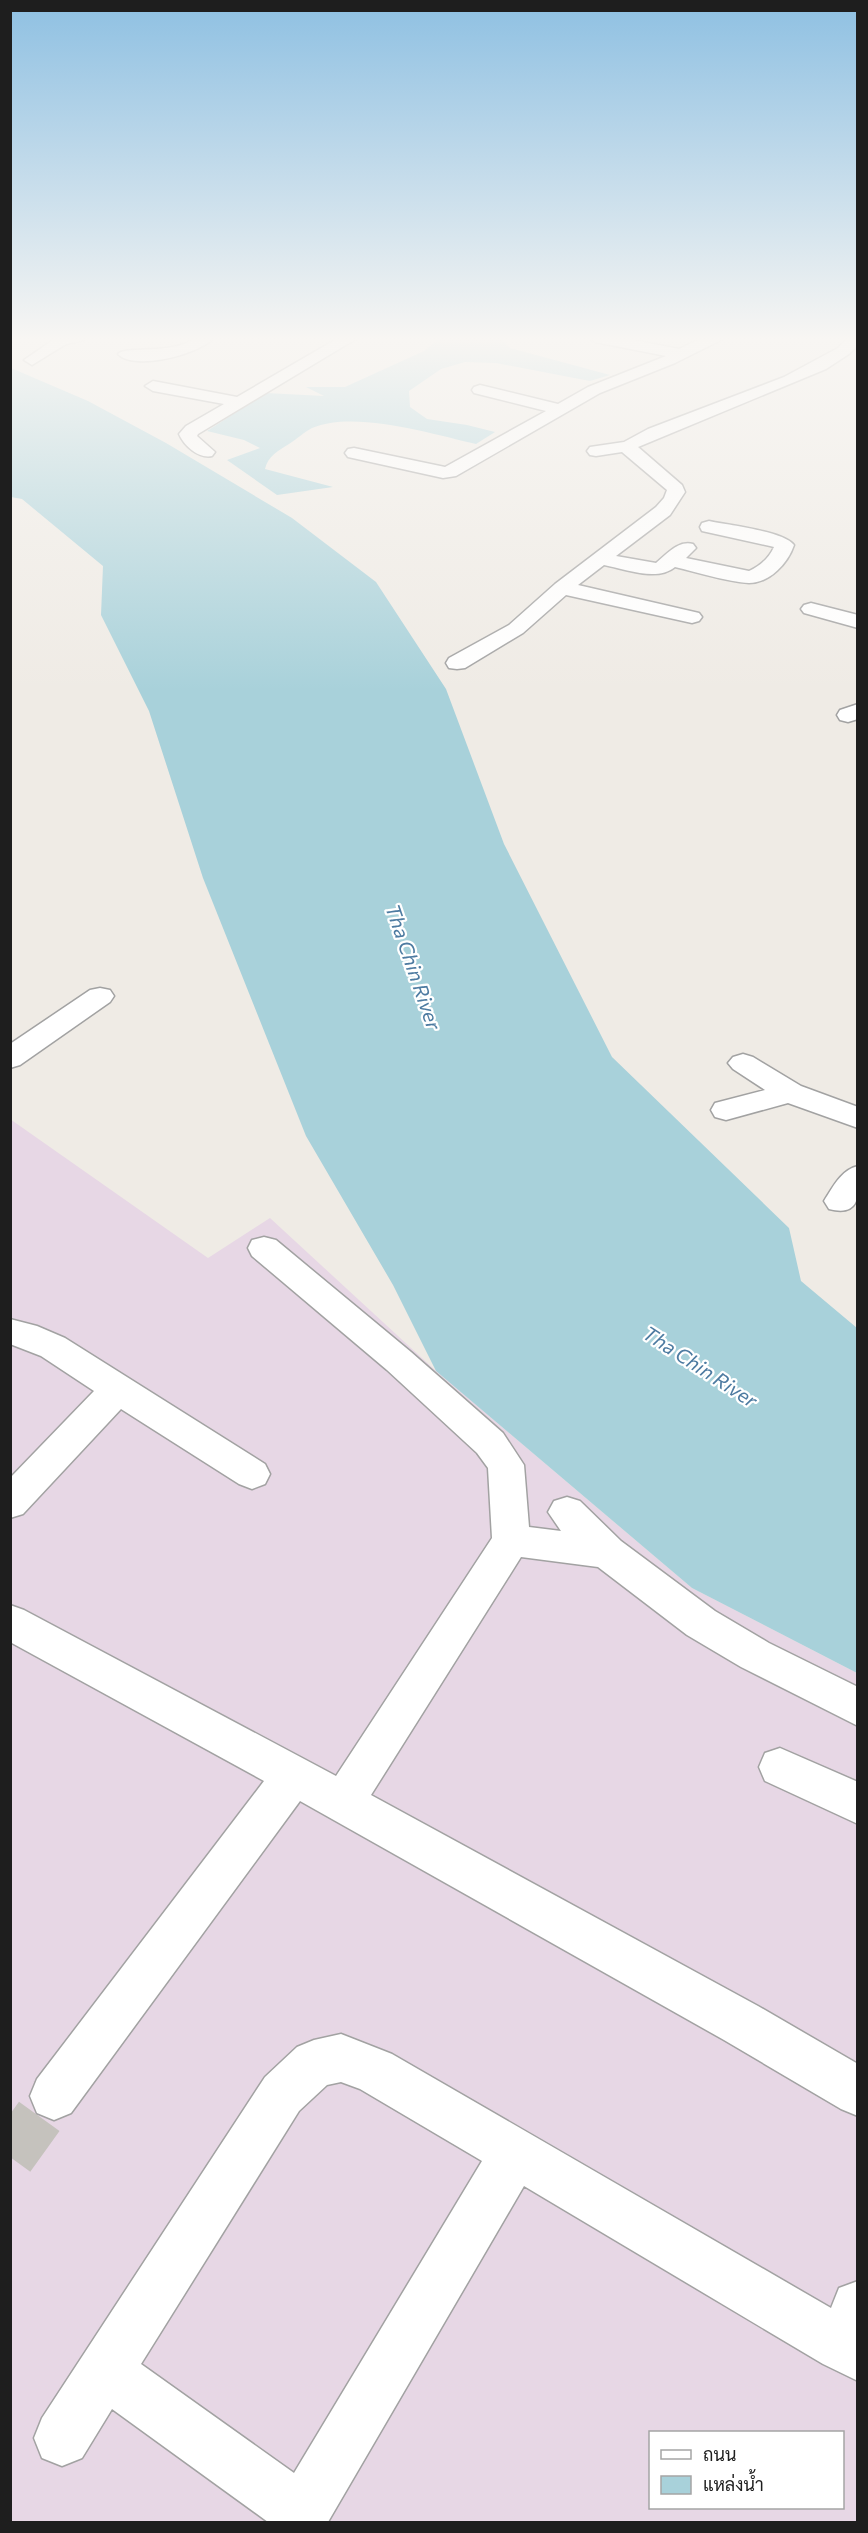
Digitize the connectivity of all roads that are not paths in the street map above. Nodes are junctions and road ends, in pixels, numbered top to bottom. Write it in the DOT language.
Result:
graph roads {
  1 [pos="364,455"];
  2 [pos="479,455"];
  3 [pos="636,455"];
  4 [pos="601,559"];
  5 [pos="672,561"];
  6 [pos="562,588"];
  7 [pos="811,609"];
  8 [pos="504,616"];
  9 [pos="692,617"];
  10 [pos="528,619"];
  11 [pos="858,622"];
  12 [pos="457,663"];
  13 [pos="100,996"];
  14 [pos="10,1059"];
  15 [pos="742,1063"];
  16 [pos="790,1093"];
  17 [pos="726,1110"];
  18 [pos="858,1118"];
  19 [pos="858,1176"];
  20 [pos="840,1201"];
  21 [pos="264,1248"];
  22 [pos="10,1331"];
  23 [pos="118,1389"];
  24 [pos="252,1474"];
  25 [pos="10,1503"];
  26 [pos="567,1512"];
  27 [pos="511,1540"];
  28 [pos="607,1552"];
  29 [pos="10,1622"];
  30 [pos="858,1708"];
  31 [pos="780,1767"];
  32 [pos="294,1775"];
  33 [pos="343,1802"];
  34 [pos="858,1804"];
  35 [pos="858,2092"];
  36 [pos="54,2096"];
  37 [pos="515,2153"];
  38 [pos="852,2335"];
  39 [pos="105,2372"];
  40 [pos="62,2438"];
  41 [pos="300,2518"];
  1 -- 2 [label="street"];
  3 -- 4 [label="street"];
  4 -- 5 [label="street"];
  4 -- 6 [label="street"];
  5 -- 5 [label="street"];
  6 -- 9 [label="street"];
  6 -- 10 [label="street"];
  7 -- 11 [label="street"];
  8 -- 10 [label="street"];
  10 -- 12 [label="street"];
  13 -- 14 [label="street"];
  15 -- 16 [label="street"];
  16 -- 17 [label="street"];
  16 -- 18 [label="street"];
  19 -- 20 [label="street"];
  21 -- 27 [label="street"];
  22 -- 23 [label="street"];
  23 -- 24 [label="street"];
  23 -- 25 [label="street"];
  26 -- 28 [label="street"];
  27 -- 28 [label="street"];
  27 -- 33 [label="street"];
  28 -- 30 [label="street"];
  29 -- 32 [label="street"];
  31 -- 34 [label="street"];
  32 -- 33 [label="street"];
  32 -- 36 [label="street"];
  33 -- 35 [label="street"];
  37 -- 38 [label="street"];
  37 -- 39 [label="street"];
  37 -- 41 [label="street"];
  39 -- 40 [label="street"];
  39 -- 41 [label="street"];
}
